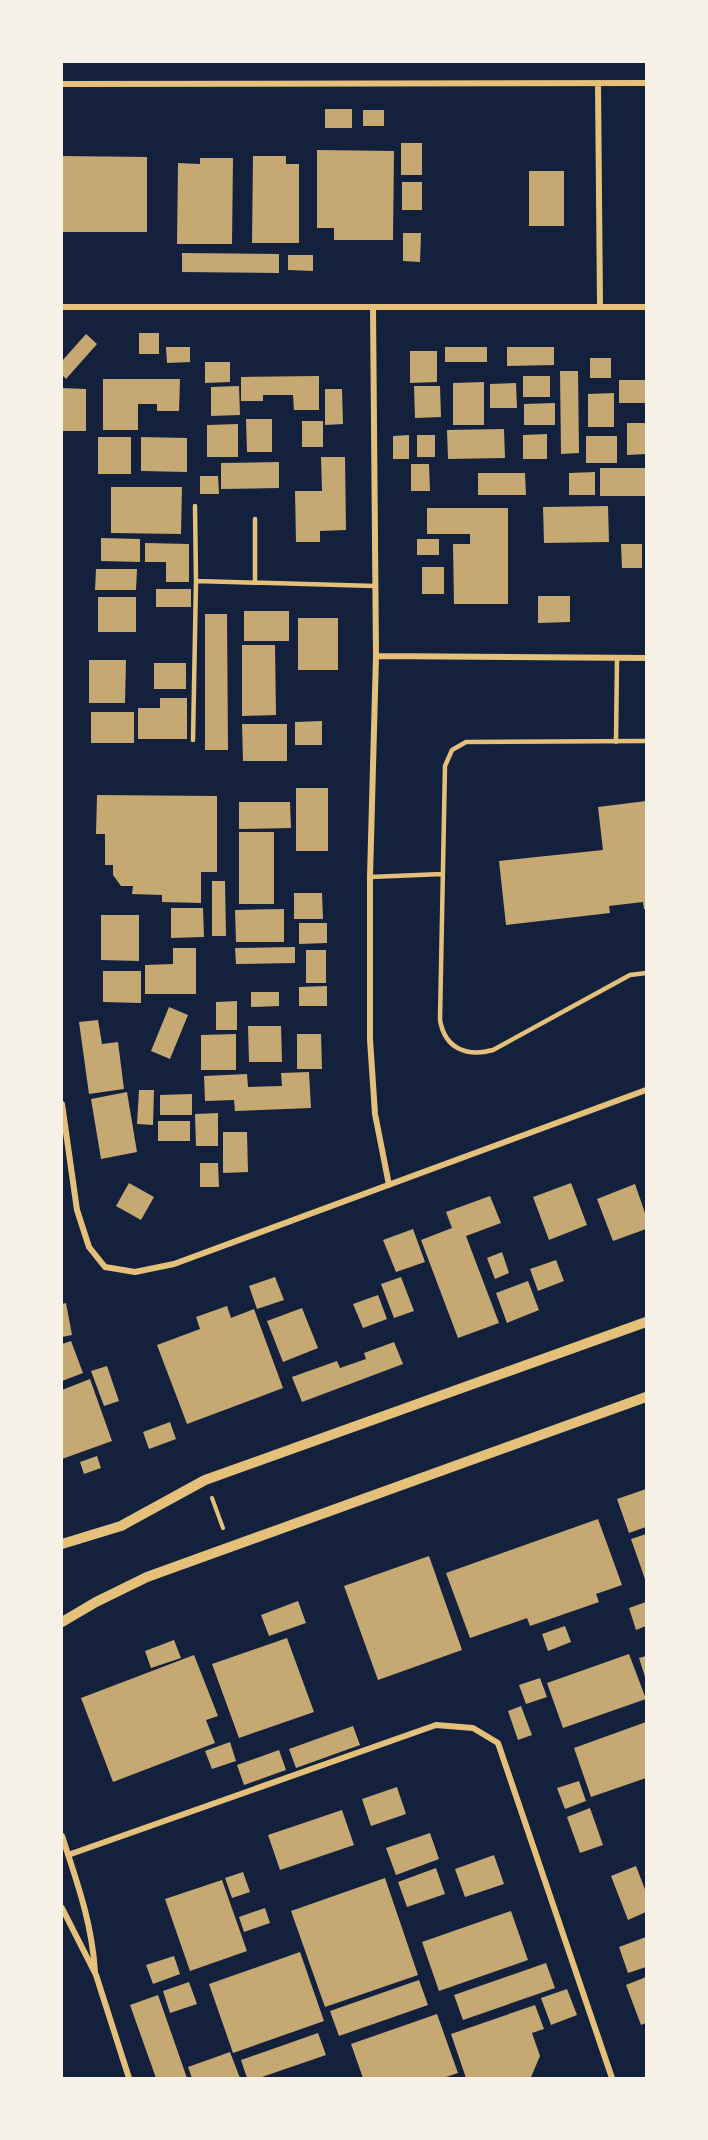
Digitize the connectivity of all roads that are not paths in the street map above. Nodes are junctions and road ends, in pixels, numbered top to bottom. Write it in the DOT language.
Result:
graph roads {
  1 [pos="598,83"];
  2 [pos="646,83"];
  3 [pos="62,84"];
  4 [pos="600,306"];
  5 [pos="62,307"];
  6 [pos="646,307"];
  7 [pos="373,308"];
  8 [pos="195,506"];
  9 [pos="255,519"];
  10 [pos="196,581"];
  11 [pos="255,583"];
  12 [pos="375,586"];
  13 [pos="376,656"];
  14 [pos="646,658"];
  15 [pos="617,659"];
  16 [pos="194,740"];
  17 [pos="646,741"];
  18 [pos="616,742"];
  19 [pos="442,874"];
  20 [pos="370,877"];
  21 [pos="646,974"];
  22 [pos="646,1090"];
  23 [pos="62,1104"];
  24 [pos="389,1185"];
  25 [pos="646,1322"];
  26 [pos="646,1397"];
  27 [pos="62,1544"];
  28 [pos="62,1622"];
  29 [pos="62,1836"];
  30 [pos="68,1855"];
  31 [pos="62,1908"];
  32 [pos="96,1975"];
  33 [pos="129,2079"];
  34 [pos="612,2079"];
  1 -- 2 [label="street"];
  1 -- 3 [label="street"];
  1 -- 4 [label="street"];
  4 -- 6 [label="street"];
  4 -- 7 [label="street"];
  5 -- 7 [label="street"];
  7 -- 12 [label="street"];
  8 -- 10 [label="lane"];
  9 -- 11 [label="lane"];
  10 -- 11 [label="lane"];
  10 -- 16 [label="lane"];
  11 -- 12 [label="lane"];
  12 -- 13 [label="street"];
  13 -- 15 [label="street"];
  13 -- 20 [label="street"];
  14 -- 15 [label="street"];
  15 -- 18 [label="lane"];
  17 -- 18 [label="lane"];
  18 -- 19 [label="lane"];
  19 -- 20 [label="lane"];
  19 -- 21 [label="lane"];
  20 -- 24 [label="street"];
  22 -- 24 [label="street"];
  23 -- 24 [label="street"];
  25 -- 27 [label="street"];
  26 -- 28 [label="street"];
  29 -- 30 [label="street"];
  30 -- 32 [label="street"];
  30 -- 34 [label="street"];
  31 -- 32 [label="street"];
  32 -- 33 [label="street"];
}
